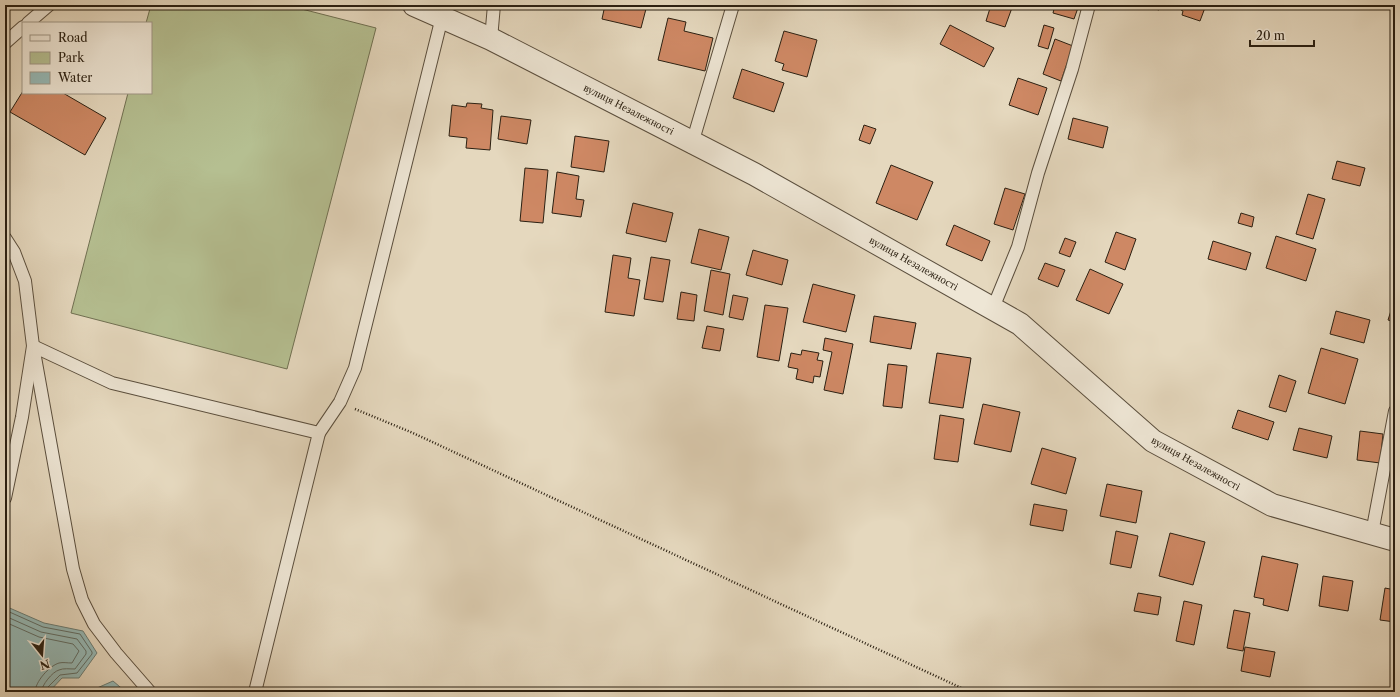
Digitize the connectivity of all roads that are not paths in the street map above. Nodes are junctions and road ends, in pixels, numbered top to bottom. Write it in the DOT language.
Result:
graph roads {
  1 [pos="49,5"];
  2 [pos="414,5"];
  3 [pos="494,5"];
  4 [pos="733,5"];
  5 [pos="1089,5"];
  6 [pos="438,12"];
  7 [pos="29,22"];
  8 [pos="22,28"];
  9 [pos="491,39"];
  10 [pos="5,43"];
  11 [pos="691,146"];
  12 [pos="5,238"];
  13 [pos="993,308"];
  14 [pos="33,346"];
  15 [pos="1395,411"];
  16 [pos="319,433"];
  17 [pos="5,498"];
  18 [pos="1372,533"];
  19 [pos="1395,540"];
  20 [pos="150,692"];
  21 [pos="255,692"];
  1 -- 7 [label="lane"];
  2 -- 6 [label="street, вулиця Незалежності"];
  3 -- 9 [label="lane"];
  4 -- 11 [label="lane"];
  5 -- 13 [label="lane"];
  6 -- 9 [label="street, вулиця Незалежності"];
  6 -- 16 [label="lane"];
  8 -- 10 [label="lane"];
  9 -- 11 [label="street, вулиця Незалежності"];
  11 -- 13 [label="street, вулиця Незалежності"];
  12 -- 14 [label="lane"];
  13 -- 18 [label="street, вулиця Незалежності"];
  14 -- 16 [label="lane"];
  14 -- 17 [label="lane"];
  14 -- 20 [label="lane"];
  15 -- 18 [label="lane"];
  16 -- 21 [label="lane"];
  18 -- 19 [label="street, вулиця Незалежності"];
}
